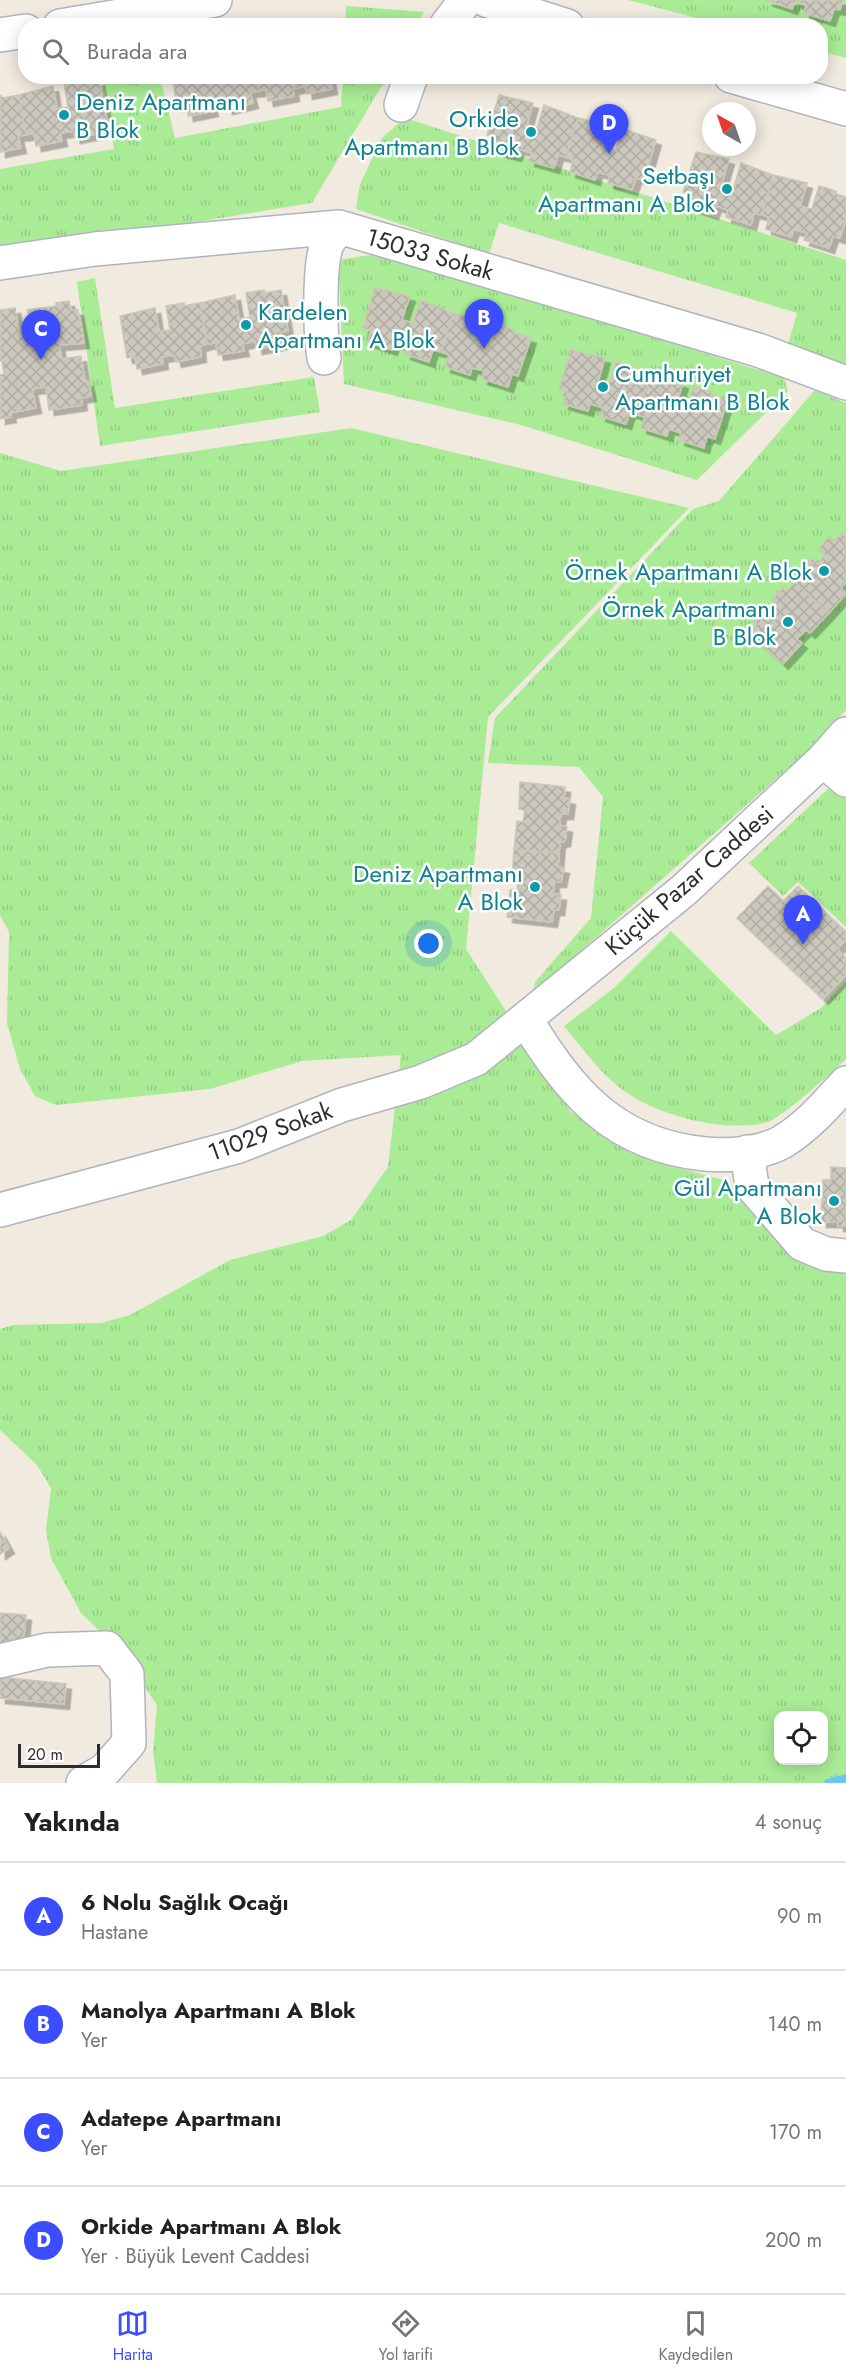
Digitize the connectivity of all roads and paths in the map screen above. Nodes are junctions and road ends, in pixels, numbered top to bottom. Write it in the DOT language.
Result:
graph roads {
  1 [pos="215,0"];
  2 [pos="466,0"];
  3 [pos="486,0"];
  4 [pos="108,18"];
  5 [pos="452,18"];
  6 [pos="542,18"];
  7 [pos="18,32"];
  8 [pos="0,35"];
  9 [pos="759,84"];
  10 [pos="846,109"];
  11 [pos="339,228"];
  12 [pos="0,263"];
  13 [pos="324,358"];
  14 [pos="846,383"];
  15 [pos="846,734"];
  16 [pos="834,770"];
  17 [pos="526,1020"];
  18 [pos="846,1083"];
  19 [pos="747,1152"];
  20 [pos="0,1210"];
  21 [pos="846,1256"];
  22 [pos="0,1661"];
  23 [pos="83,1783"];
  1 -- 4 [label="street"];
  2 -- 5 [label="street"];
  3 -- 6 [label="street"];
  7 -- 8 [label="street"];
  9 -- 10 [label="street"];
  11 -- 12 [label="street, 15033 Sokak"];
  11 -- 13 [label="street"];
  11 -- 14 [label="street, 15033 Sokak"];
  15 -- 16 [label="street, Küçük Pazar Caddesi"];
  16 -- 17 [label="street, Küçük Pazar Caddesi"];
  17 -- 19 [label="street"];
  17 -- 20 [label="street, 11029 Sokak"];
  18 -- 19 [label="street"];
  19 -- 21 [label="street"];
  22 -- 23 [label="street"];
}
